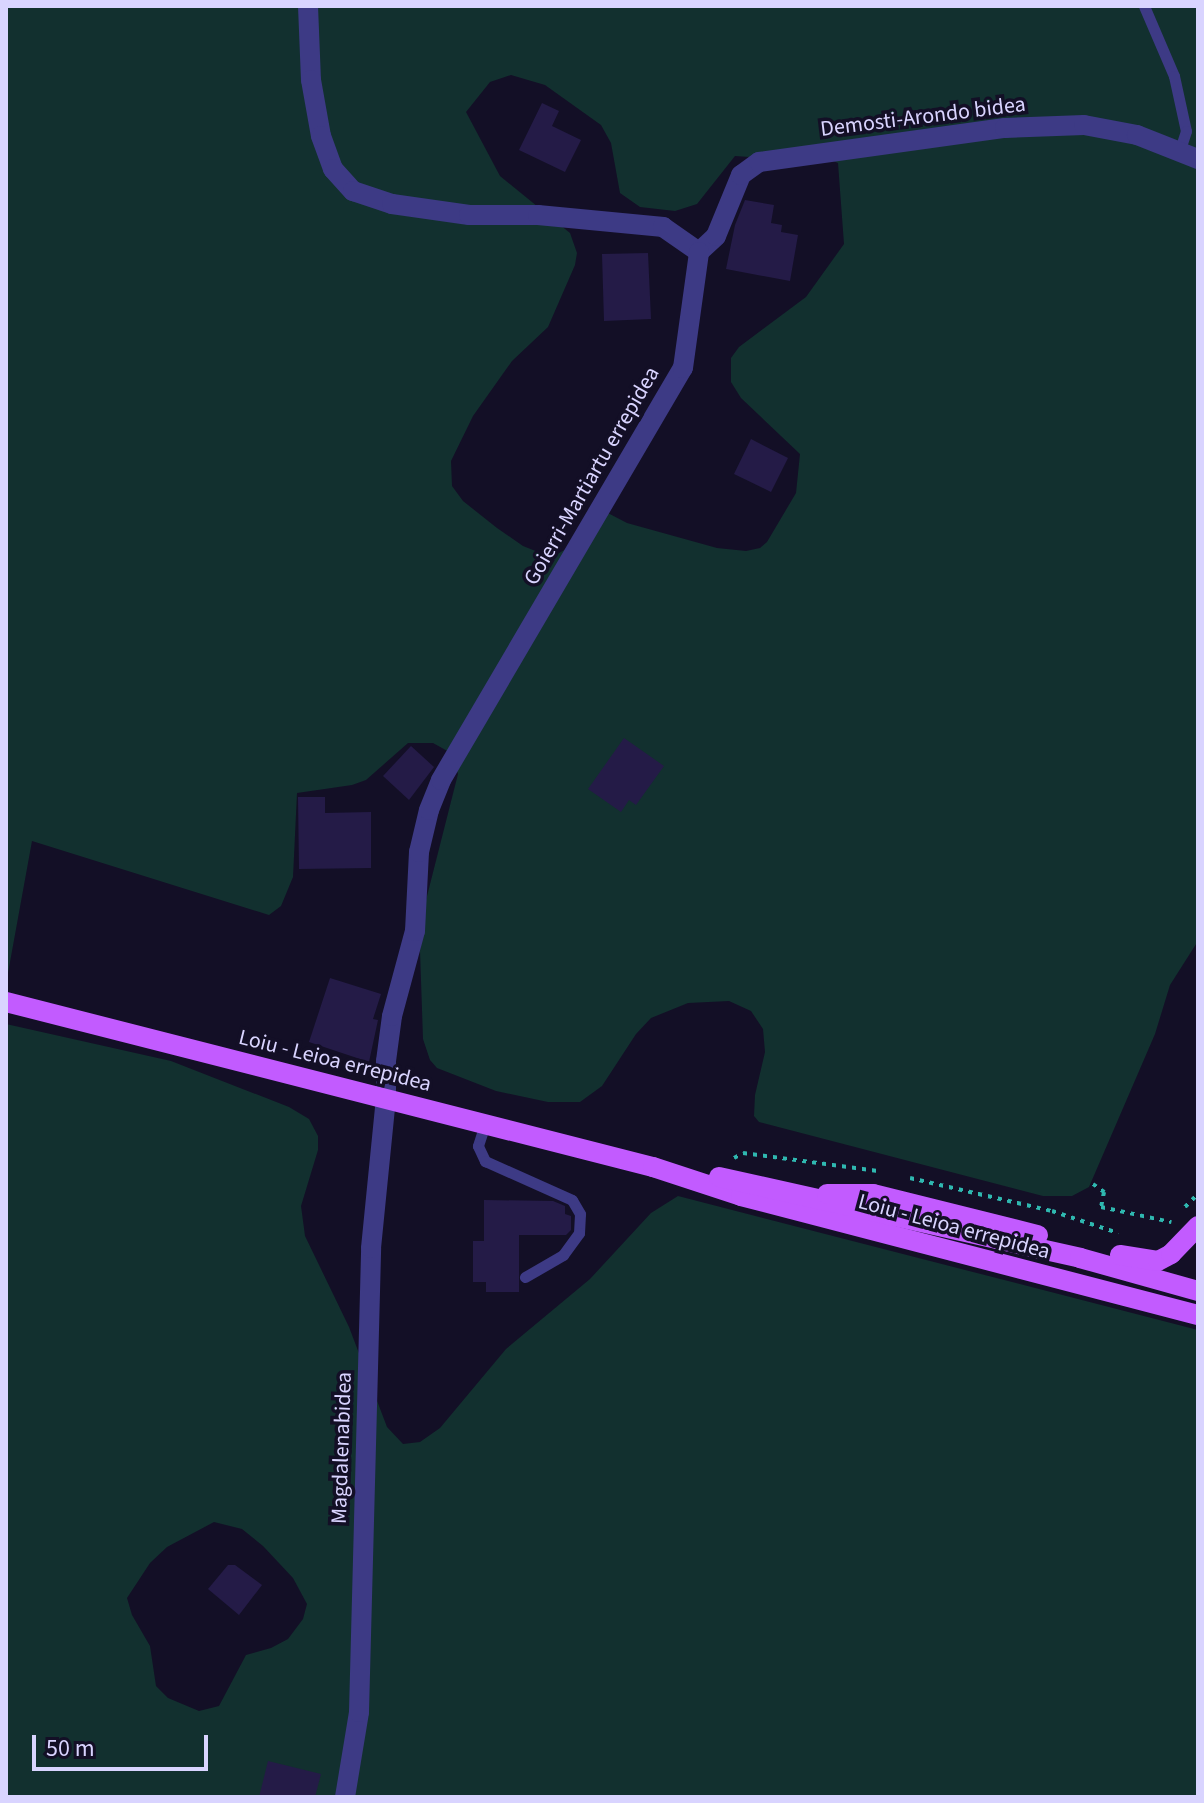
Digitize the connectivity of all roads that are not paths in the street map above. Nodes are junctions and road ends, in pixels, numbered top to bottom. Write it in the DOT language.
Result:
graph roads {
  1 [pos="308,6"];
  2 [pos="1144,6"];
  3 [pos="1189,155"];
  4 [pos="699,252"];
  5 [pos="6,1002"];
  6 [pos="386,1099"];
  7 [pos="485,1124"];
  8 [pos="653,1167"];
  9 [pos="802,1196"];
  10 [pos="1198,1226"];
  11 [pos="940,1248"];
  12 [pos="525,1277"];
  13 [pos="1197,1290"];
  14 [pos="1198,1315"];
  15 [pos="345,1797"];
  1 -- 4 [label="street"];
  2 -- 3 [label="lane"];
  3 -- 4 [label="street, Demosti-Arondo bidea"];
  4 -- 6 [label="street, Goierri-Martiartu errepidea"];
  5 -- 6 [label="main road, Loiu - Leioa errepidea"];
  6 -- 7 [label="main road, Loiu - Leioa errepidea"];
  6 -- 15 [label="street, Magdalenabidea"];
  7 -- 8 [label="main road, Loiu - Leioa errepidea"];
  7 -- 12 [label="lane"];
  8 -- 9 [label="main road, Loiu - Leioa errepidea"];
  8 -- 11 [label="main road, Loiu - Leioa errepidea"];
  9 -- 10 [label="main road"];
  9 -- 13 [label="main road, Loiu - Leioa errepidea"];
  11 -- 13 [label="main road"];
  11 -- 14 [label="main road, Loiu - Leioa errepidea"];
}
